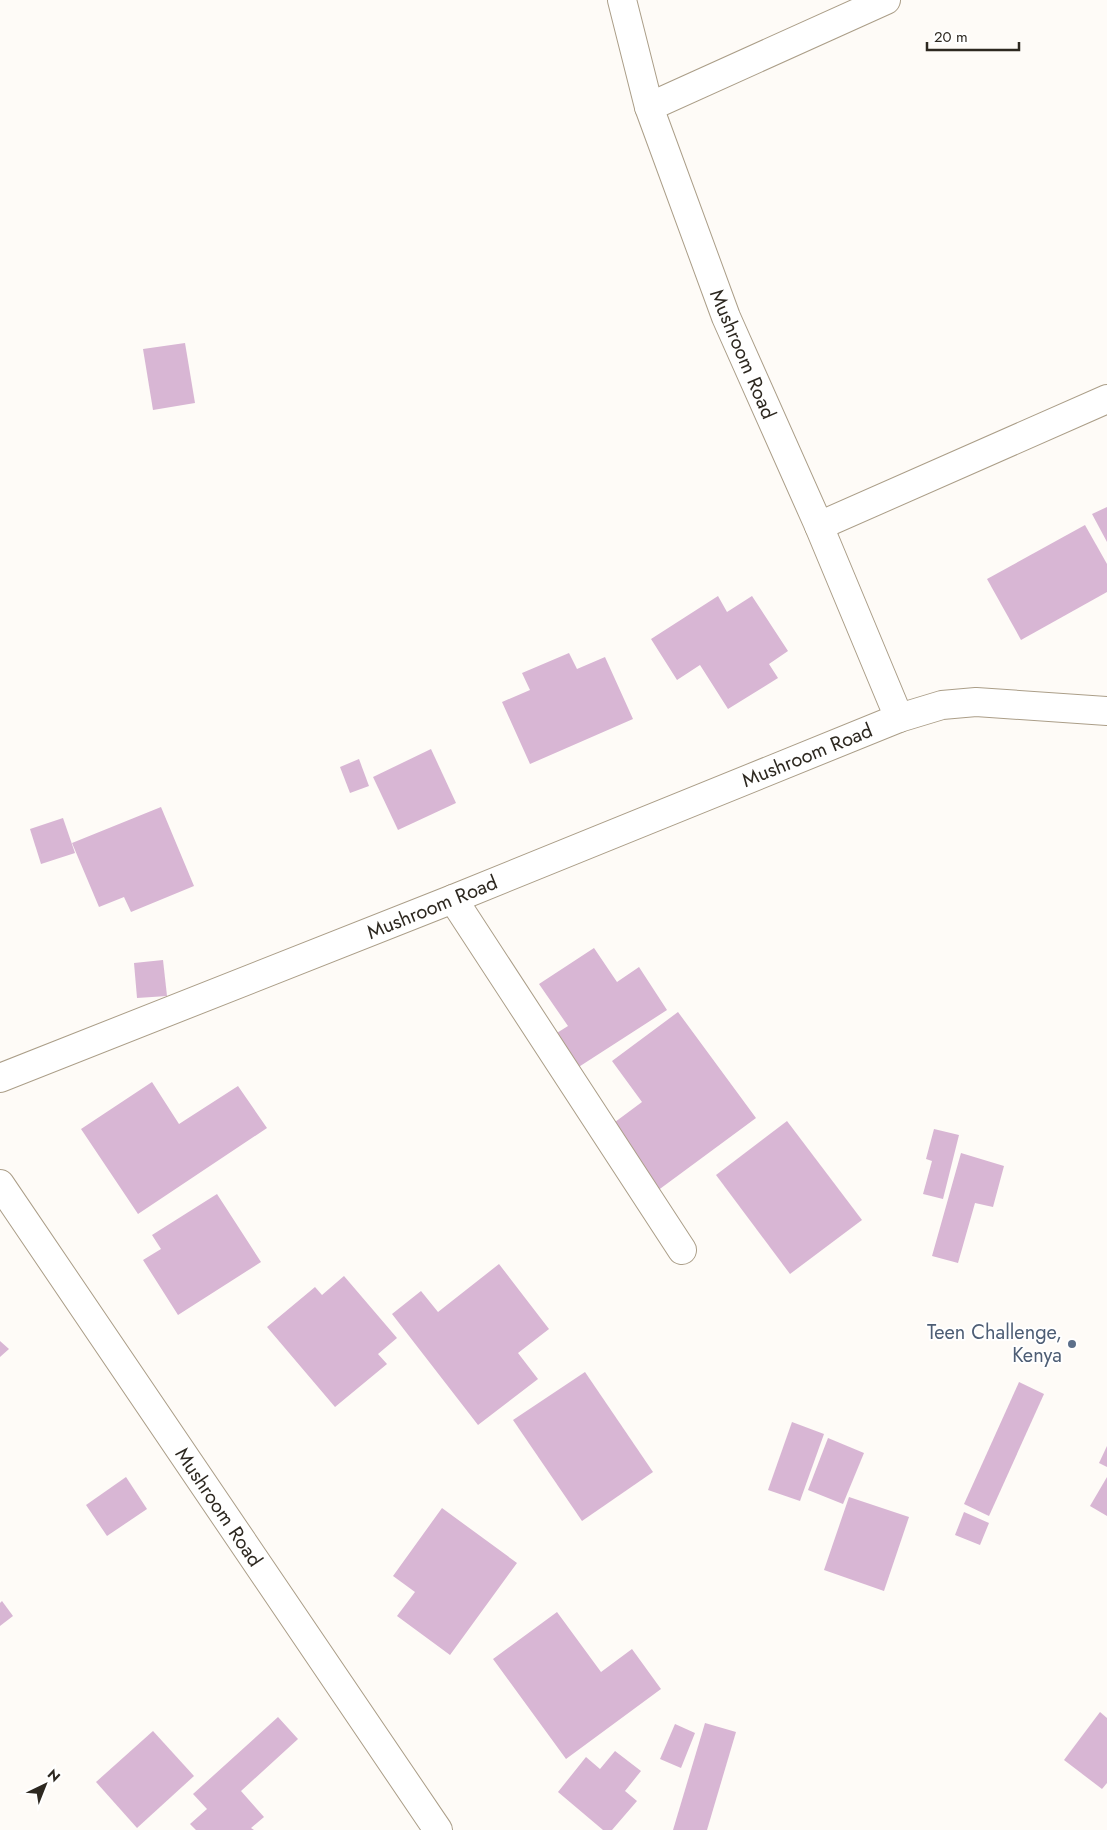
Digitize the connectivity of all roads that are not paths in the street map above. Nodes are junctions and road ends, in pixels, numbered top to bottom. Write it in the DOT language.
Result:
graph roads {
  1 [pos="622,0"];
  2 [pos="886,0"];
  3 [pos="649,107"];
  4 [pos="1107,399"];
  5 [pos="819,526"];
  6 [pos="1107,711"];
  7 [pos="899,718"];
  8 [pos="453,899"];
  9 [pos="0,1078"];
  10 [pos="0,1184"];
  11 [pos="682,1250"];
  12 [pos="438,1830"];
  1 -- 3 [label="street, Mushroom Road"];
  2 -- 3 [label="street"];
  3 -- 5 [label="street, Mushroom Road"];
  4 -- 5 [label="street"];
  5 -- 7 [label="street, Mushroom Road"];
  6 -- 7 [label="street"];
  7 -- 8 [label="street, Mushroom Road"];
  8 -- 9 [label="street, Mushroom Road"];
  8 -- 11 [label="street"];
  10 -- 12 [label="street, Mushroom Road"];
}
